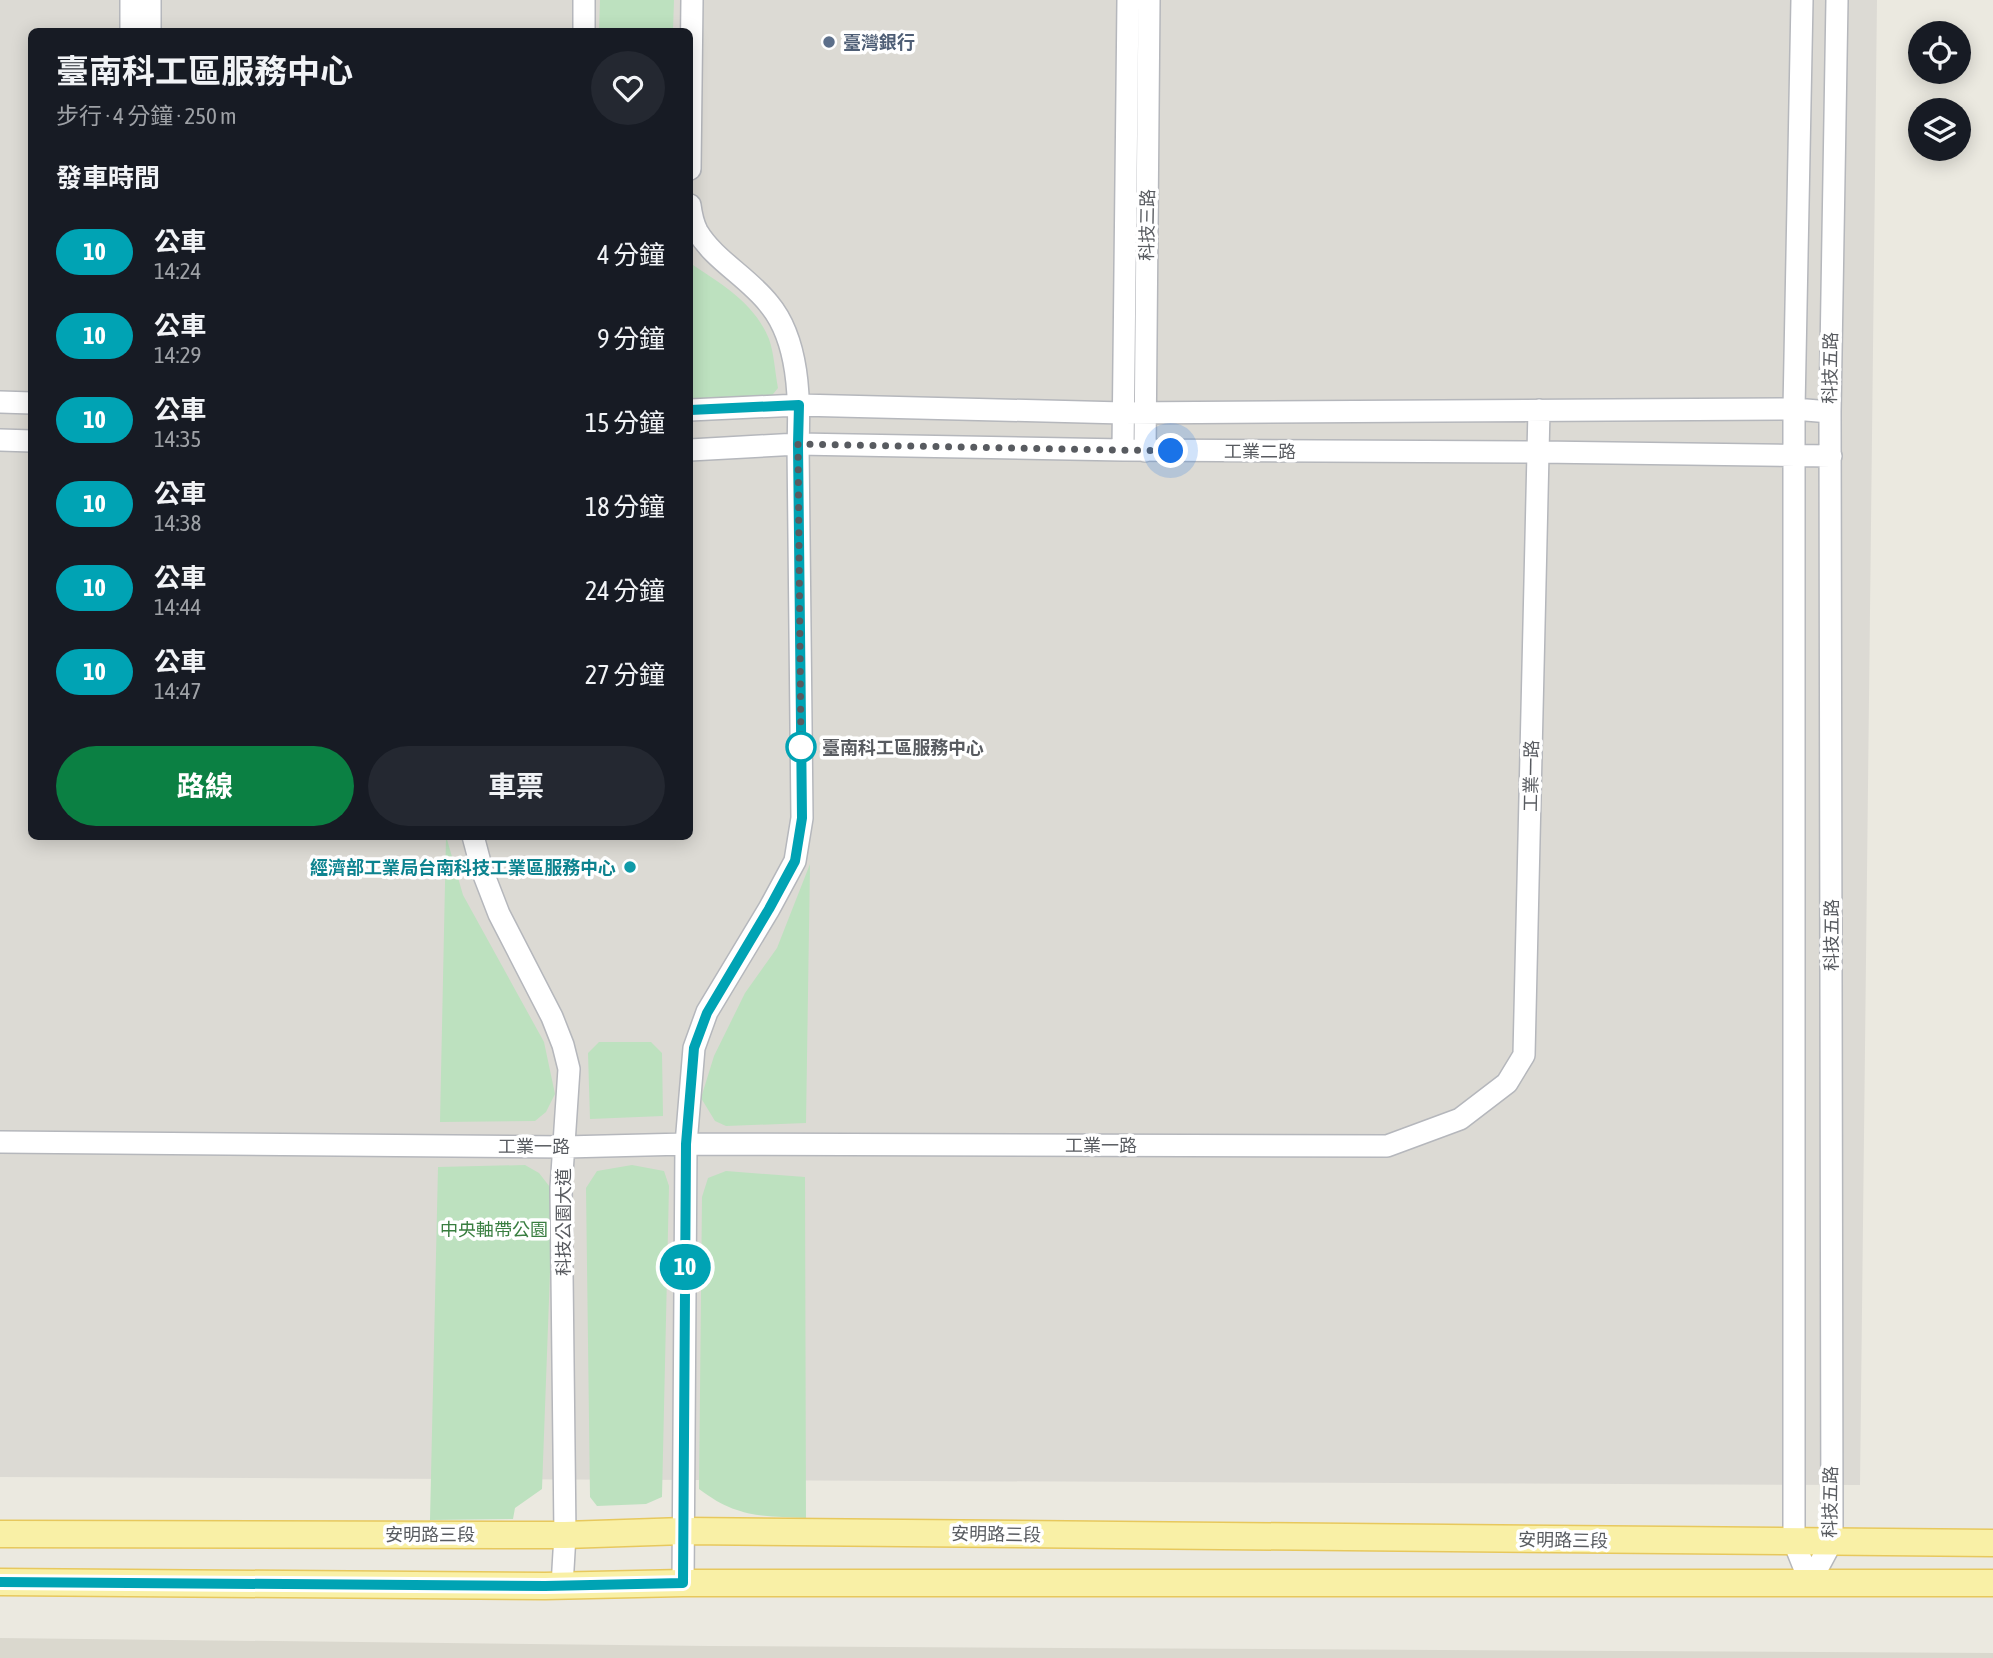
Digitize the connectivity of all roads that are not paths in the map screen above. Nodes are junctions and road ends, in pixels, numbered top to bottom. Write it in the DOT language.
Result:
graph roads {
  1 [pos="131,0"];
  2 [pos="150,0"];
  3 [pos="584,0"];
  4 [pos="692,0"];
  5 [pos="1128,0"];
  6 [pos="1149,0"];
  7 [pos="1802,0"];
  8 [pos="1836,0"];
  9 [pos="131,28"];
  10 [pos="150,28"];
  11 [pos="584,28"];
  12 [pos="692,28"];
  13 [pos="693,217"];
  14 [pos="693,244"];
  15 [pos="718,253"];
  16 [pos="0,402"];
  17 [pos="28,403"];
  18 [pos="799,405"];
  19 [pos="1794,409"];
  20 [pos="693,410"];
  21 [pos="1539,410"];
  22 [pos="1830,412"];
  23 [pos="1123,413"];
  24 [pos="1145,413"];
  25 [pos="0,440"];
  26 [pos="28,441"];
  27 [pos="798,444"];
  28 [pos="693,450"];
  29 [pos="1134,451"];
  30 [pos="1539,452"];
  31 [pos="1796,455"];
  32 [pos="1831,456"];
  33 [pos="474,840"];
  34 [pos="0,1142"];
  35 [pos="686,1144"];
  36 [pos="565,1147"];
  37 [pos="684,1531"];
  38 [pos="0,1534"];
  39 [pos="565,1535"];
  40 [pos="1832,1541"];
  41 [pos="1794,1542"];
  42 [pos="1993,1543"];
  43 [pos="0,1582"];
  44 [pos="1810,1582"];
  45 [pos="683,1583"];
  46 [pos="1993,1583"];
  47 [pos="562,1586"];
  1 -- 9 [label="street"];
  2 -- 10 [label="street"];
  3 -- 11 [label="street"];
  4 -- 12 [label="street"];
  5 -- 23 [label="street, 科技三路"];
  6 -- 24 [label="street, 科技三路"];
  7 -- 19 [label="street, 科技五路"];
  8 -- 22 [label="street, 科技五路"];
  13 -- 15 [label="street"];
  14 -- 15 [label="street"];
  15 -- 18 [label="street"];
  16 -- 17 [label="street"];
  18 -- 20 [label="street"];
  18 -- 23 [label="street"];
  18 -- 27 [label="street"];
  19 -- 21 [label="street"];
  19 -- 22 [label="street"];
  19 -- 31 [label="street, 科技五路"];
  21 -- 24 [label="street"];
  21 -- 30 [label="street, 工業一路"];
  22 -- 32 [label="street, 科技五路"];
  23 -- 24 [label="street"];
  23 -- 29 [label="street, 科技三路"];
  24 -- 29 [label="street, 科技三路"];
  25 -- 26 [label="street"];
  27 -- 28 [label="street, 工業二路"];
  27 -- 29 [label="street, 工業二路"];
  27 -- 35 [label="street"];
  29 -- 30 [label="street, 工業二路"];
  30 -- 31 [label="street, 工業二路"];
  30 -- 35 [label="street, 工業一路"];
  31 -- 32 [label="street, 工業二路"];
  31 -- 41 [label="street, 科技五路"];
  32 -- 40 [label="street, 科技五路"];
  33 -- 36 [label="street, 科技公園大道"];
  34 -- 36 [label="street, 工業一路"];
  35 -- 36 [label="street, 工業一路"];
  35 -- 37 [label="street"];
  36 -- 39 [label="street, 科技公園大道"];
  37 -- 39 [label="main road, 安明路三段"];
  37 -- 41 [label="main road, 安明路三段"];
  37 -- 45 [label="street"];
  38 -- 39 [label="main road, 安明路三段"];
  39 -- 47 [label="street, 科技公園大道"];
  40 -- 41 [label="main road, 安明路三段"];
  40 -- 42 [label="main road, 安明路三段"];
  40 -- 44 [label="street, 科技五路"];
  41 -- 44 [label="street, 科技五路"];
  43 -- 47 [label="main road"];
  44 -- 45 [label="main road"];
  44 -- 46 [label="main road"];
  45 -- 47 [label="main road"];
}
